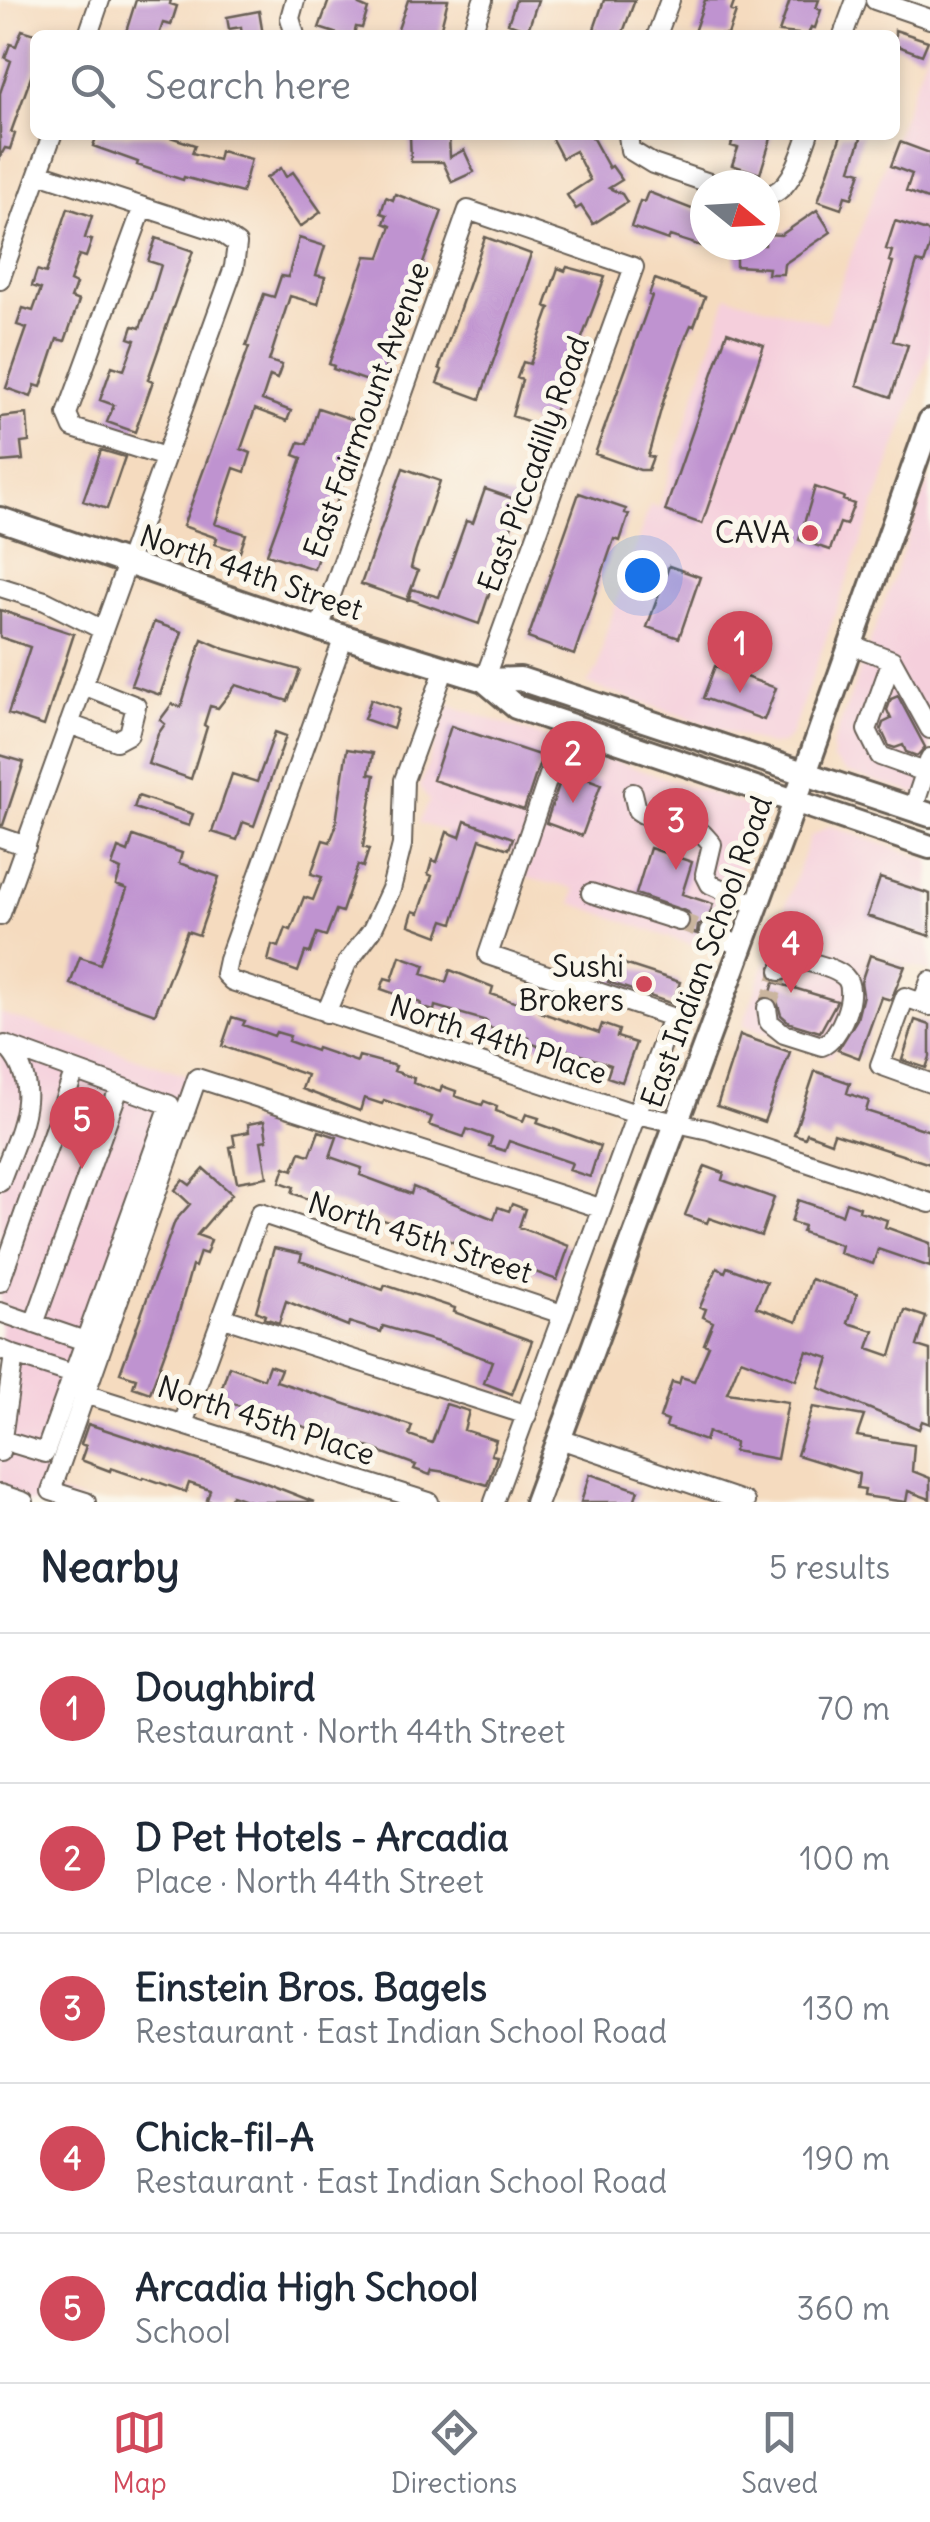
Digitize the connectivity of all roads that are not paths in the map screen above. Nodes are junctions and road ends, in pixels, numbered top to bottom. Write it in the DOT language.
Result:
graph roads {
  1 [pos="100,0"];
  2 [pos="294,0"];
  3 [pos="483,0"];
  4 [pos="670,0"];
  5 [pos="856,0"];
  6 [pos="876,0"];
  7 [pos="930,19"];
  8 [pos="90,30"];
  9 [pos="294,30"];
  10 [pos="473,30"];
  11 [pos="659,30"];
  12 [pos="845,30"];
  13 [pos="50,140"];
  14 [pos="806,140"];
  15 [pos="629,143"];
  16 [pos="39,173"];
  17 [pos="690,177"];
  18 [pos="780,186"];
  19 [pos="143,207"];
  20 [pos="634,266"];
  21 [pos="0,280"];
  22 [pos="930,422"];
  23 [pos="165,457"];
  24 [pos="0,519"];
  25 [pos="127,562"];
  26 [pos="0,587"];
  27 [pos="318,628"];
  28 [pos="103,630"];
  29 [pos="344,637"];
  30 [pos="849,644"];
  31 [pos="892,660"];
  32 [pos="445,668"];
  33 [pos="484,680"];
  34 [pos="84,685"];
  35 [pos="69,724"];
  36 [pos="566,725"];
  37 [pos="930,729"];
  38 [pos="928,765"];
  39 [pos="804,773"];
  40 [pos="633,793"];
  41 [pos="794,802"];
  42 [pos="921,812"];
  43 [pos="0,838"];
  44 [pos="930,847"];
  45 [pos="23,854"];
  46 [pos="590,893"];
  47 [pos="756,905"];
  48 [pos="0,916"];
  49 [pos="679,921"];
  50 [pos="709,932"];
  51 [pos="740,946"];
  52 [pos="780,971"];
  53 [pos="930,981"];
  54 [pos="926,1004"];
  55 [pos="767,1008"];
  56 [pos="326,1013"];
  57 [pos="4,1044"];
  58 [pos="74,1073"];
  59 [pos="930,1083"];
  60 [pos="119,1088"];
  61 [pos="636,1114"];
  62 [pos="676,1122"];
  63 [pos="0,1182"];
  64 [pos="930,1204"];
  65 [pos="600,1208"];
  66 [pos="0,1282"];
  67 [pos="0,1312"];
  68 [pos="562,1314"];
  69 [pos="221,1316"];
  70 [pos="34,1324"];
  71 [pos="85,1341"];
  72 [pos="7,1352"];
  73 [pos="73,1374"];
  74 [pos="86,1394"];
  75 [pos="527,1414"];
  76 [pos="183,1424"];
  77 [pos="560,1439"];
  78 [pos="1,1446"];
  79 [pos="0,1494"];
  80 [pos="24,1502"];
  81 [pos="86,1502"];
  82 [pos="430,1502"];
  83 [pos="494,1502"];
  84 [pos="536,1502"];
  85 [pos="745,1502"];
  1 -- 8 [label="street"];
  2 -- 9 [label="street"];
  3 -- 10 [label="street"];
  4 -- 11 [label="street"];
  5 -- 12 [label="street"];
  6 -- 7 [label="street"];
  13 -- 16 [label="street"];
  14 -- 18 [label="street"];
  15 -- 17 [label="street"];
  16 -- 19 [label="street"];
  16 -- 21 [label="street"];
  19 -- 23 [label="street"];
  19 -- 23 [label="street"];
  20 -- 27 [label="street, East Fairmount Avenue"];
  20 -- 33 [label="street, East Piccadilly Road"];
  22 -- 30 [label="main road, East Indian School Road"];
  23 -- 25 [label="street"];
  24 -- 25 [label="main road, North 44th Street"];
  25 -- 27 [label="main road, North 44th Street"];
  25 -- 28 [label="street"];
  26 -- 28 [label="street"];
  27 -- 29 [label="main road, North 44th Street"];
  28 -- 34 [label="street"];
  29 -- 32 [label="main road, North 44th Street"];
  29 -- 56 [label="street, North 44th Place"];
  30 -- 31 [label="street"];
  30 -- 39 [label="main road, East Indian School Road"];
  31 -- 37 [label="street"];
  31 -- 38 [label="street"];
  32 -- 33 [label="main road, North 44th Street"];
  32 -- 56 [label="street"];
  33 -- 36 [label="main road, North 44th Street"];
  33 -- 39 [label="main road, North 44th Street"];
  34 -- 35 [label="street"];
  34 -- 35 [label="street"];
  35 -- 45 [label="street"];
  36 -- 41 [label="main road, North 44th Street"];
  36 -- 61 [label="street, East Indian School Road"];
  38 -- 42 [label="street"];
  39 -- 41 [label="main road, East Indian School Road"];
  39 -- 42 [label="main road, North 44th Street"];
  40 -- 47 [label="street"];
  41 -- 44 [label="main road, North 44th Street"];
  41 -- 47 [label="main road, East Indian School Road"];
  43 -- 45 [label="street"];
  45 -- 48 [label="street"];
  46 -- 49 [label="street"];
  47 -- 51 [label="main road, East Indian School Road"];
  50 -- 51 [label="street"];
  51 -- 62 [label="main road, East Indian School Road"];
  52 -- 55 [label="street"];
  53 -- 54 [label="street"];
  54 -- 59 [label="street"];
  56 -- 61 [label="street, North 44th Place"];
  57 -- 58 [label="street"];
  57 -- 63 [label="street"];
  58 -- 60 [label="street"];
  58 -- 66 [label="street"];
  60 -- 70 [label="street"];
  60 -- 71 [label="street"];
  61 -- 62 [label="street, North 44th Place"];
  61 -- 65 [label="street, East Indian School Road"];
  62 -- 64 [label="street, North 44th Place"];
  62 -- 77 [label="main road, East Indian School Road"];
  65 -- 68 [label="street, East Indian School Road"];
  65 -- 74 [label="street"];
  67 -- 70 [label="street"];
  68 -- 69 [label="street, North 45th Street"];
  68 -- 75 [label="street, East Indian School Road"];
  69 -- 75 [label="street"];
  69 -- 76 [label="street"];
  70 -- 71 [label="street"];
  71 -- 73 [label="street"];
  72 -- 73 [label="street"];
  72 -- 78 [label="street"];
  73 -- 78 [label="street"];
  74 -- 76 [label="street, North 45th Place"];
  74 -- 81 [label="street"];
  75 -- 83 [label="street, East Indian School Road"];
  76 -- 82 [label="street, North 45th Place"];
  77 -- 84 [label="main road, East Indian School Road"];
  77 -- 85 [label="street"];
  79 -- 80 [label="street"];
}
